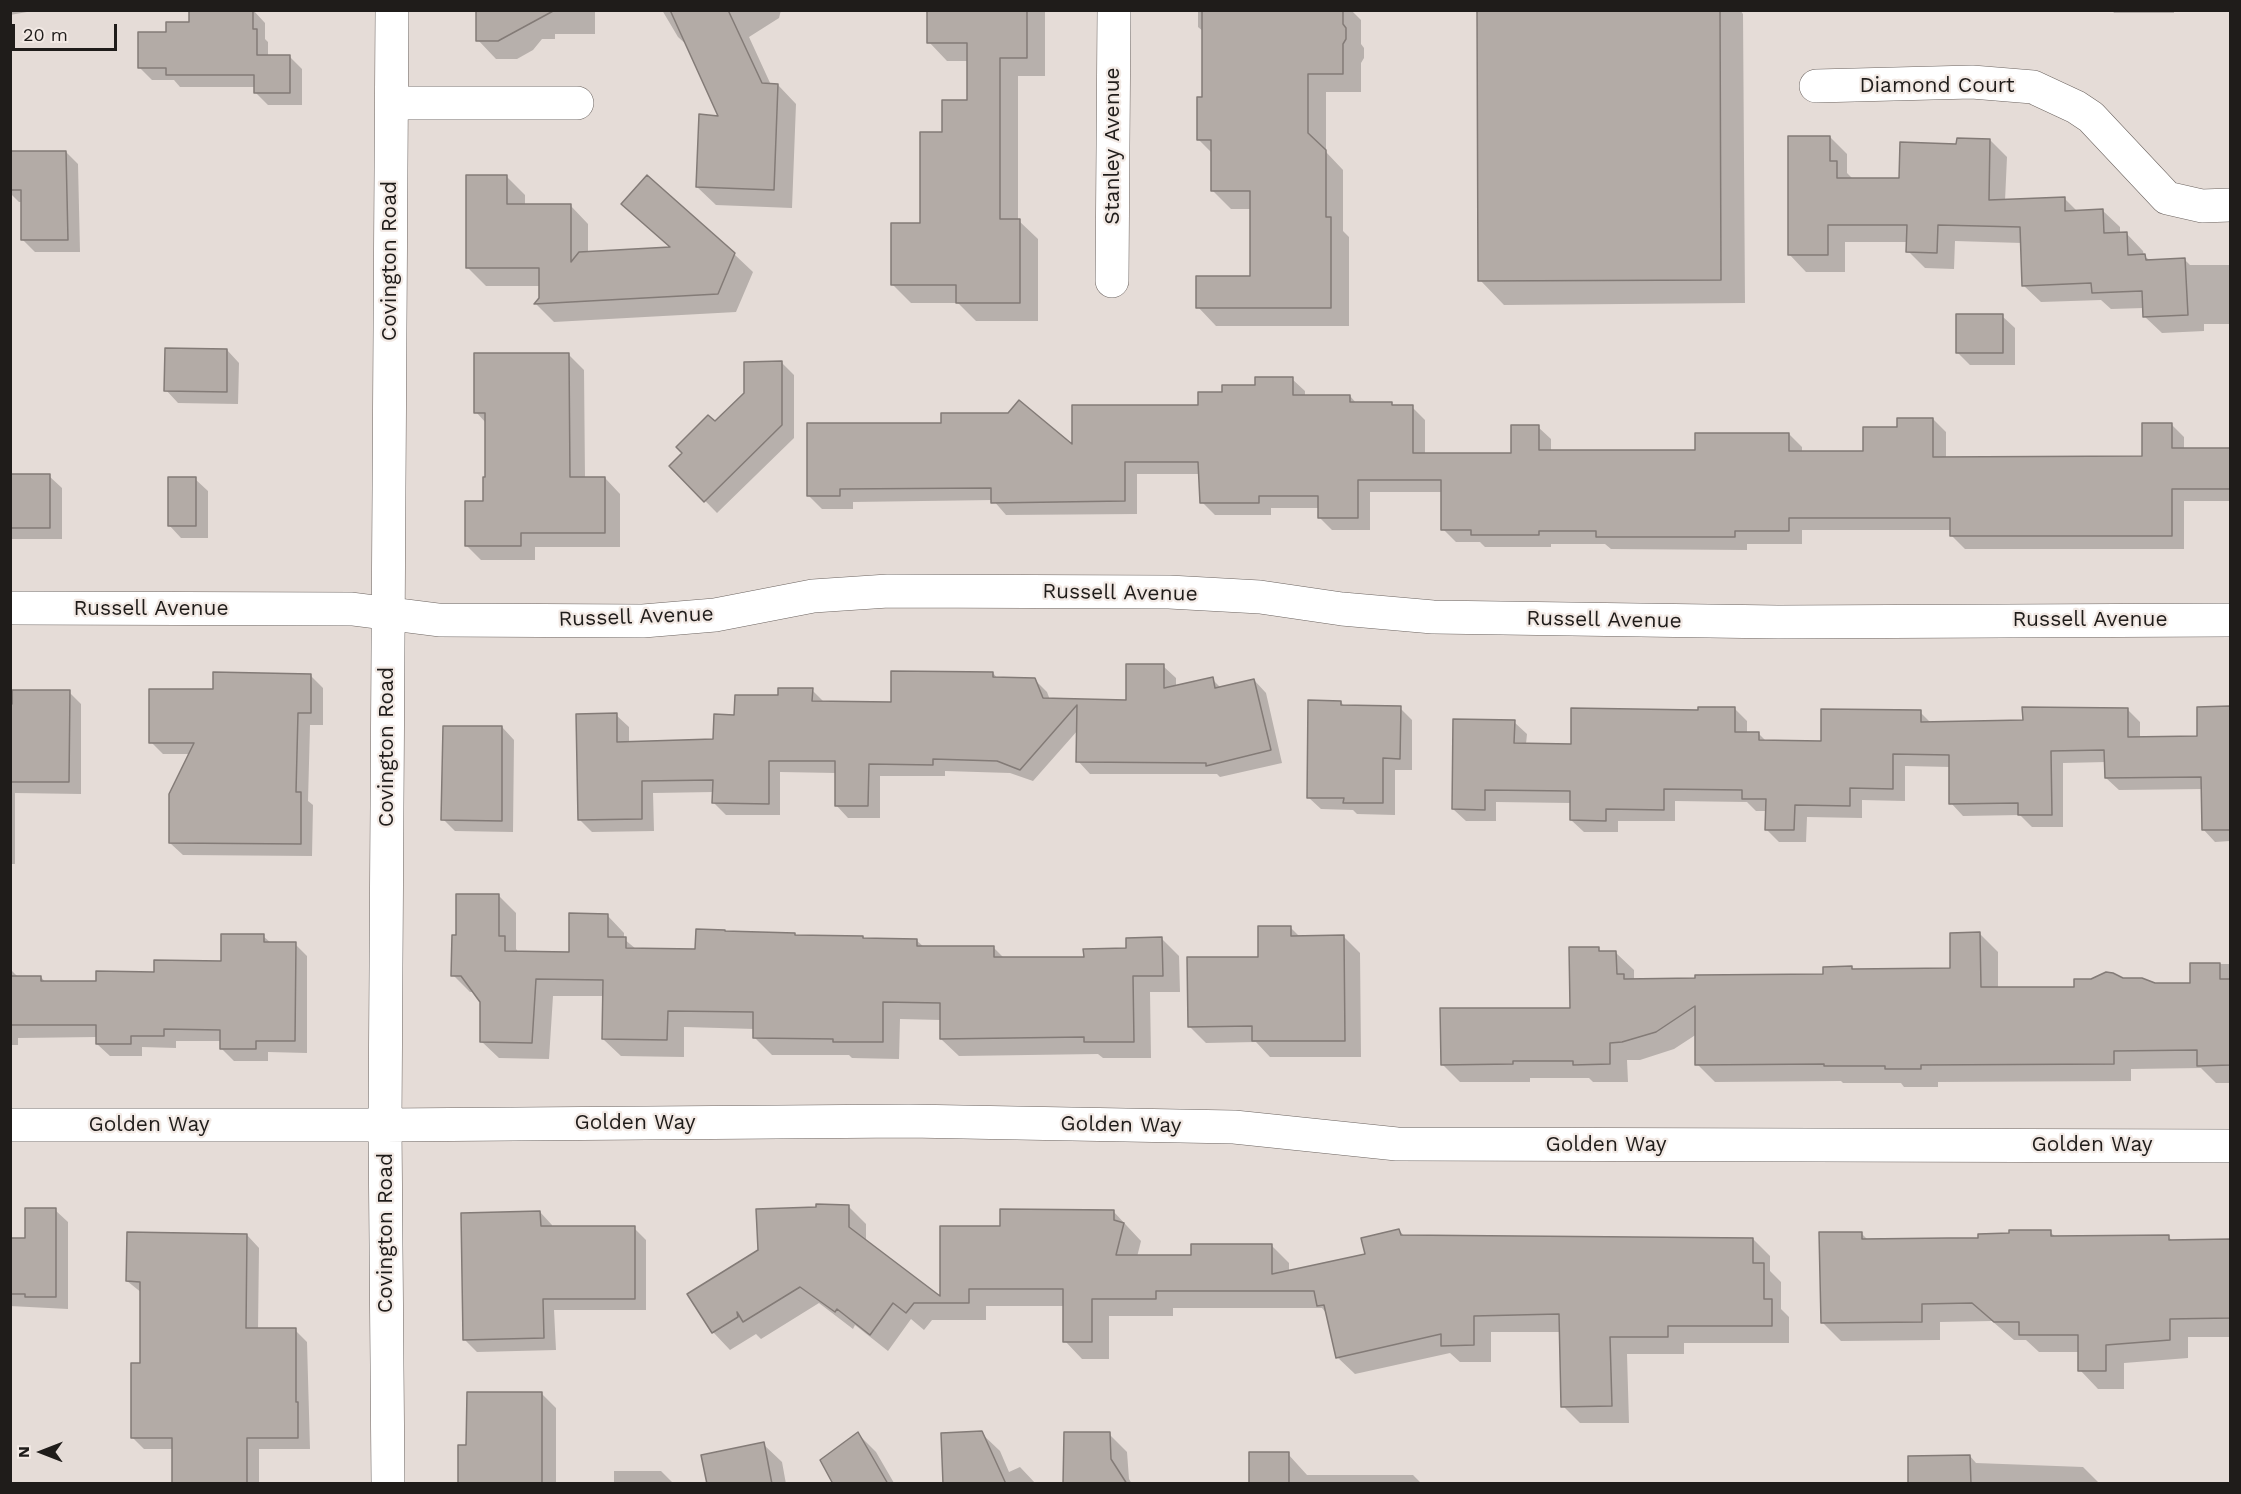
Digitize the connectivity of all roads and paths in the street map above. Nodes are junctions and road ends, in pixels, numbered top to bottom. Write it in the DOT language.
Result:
graph roads {
  1 [pos="392,10"];
  2 [pos="1114,10"];
  3 [pos="1816,86"];
  4 [pos="577,103"];
  5 [pos="392,104"];
  6 [pos="2230,205"];
  7 [pos="1112,281"];
  8 [pos="10,608"];
  9 [pos="388,614"];
  10 [pos="2230,620"];
  11 [pos="10,1125"];
  12 [pos="385,1125"];
  13 [pos="2230,1146"];
  14 [pos="388,1484"];
  1 -- 5 [label="street, Covington Road"];
  2 -- 7 [label="street, Stanley Avenue"];
  3 -- 6 [label="street, Diamond Court"];
  4 -- 5 [label="street"];
  5 -- 9 [label="street, Covington Road"];
  8 -- 9 [label="street, Russell Avenue"];
  9 -- 10 [label="street, Russell Avenue"];
  9 -- 12 [label="street, Covington Road"];
  11 -- 12 [label="street, Golden Way"];
  12 -- 13 [label="street, Golden Way"];
  12 -- 14 [label="street, Covington Road"];
}
